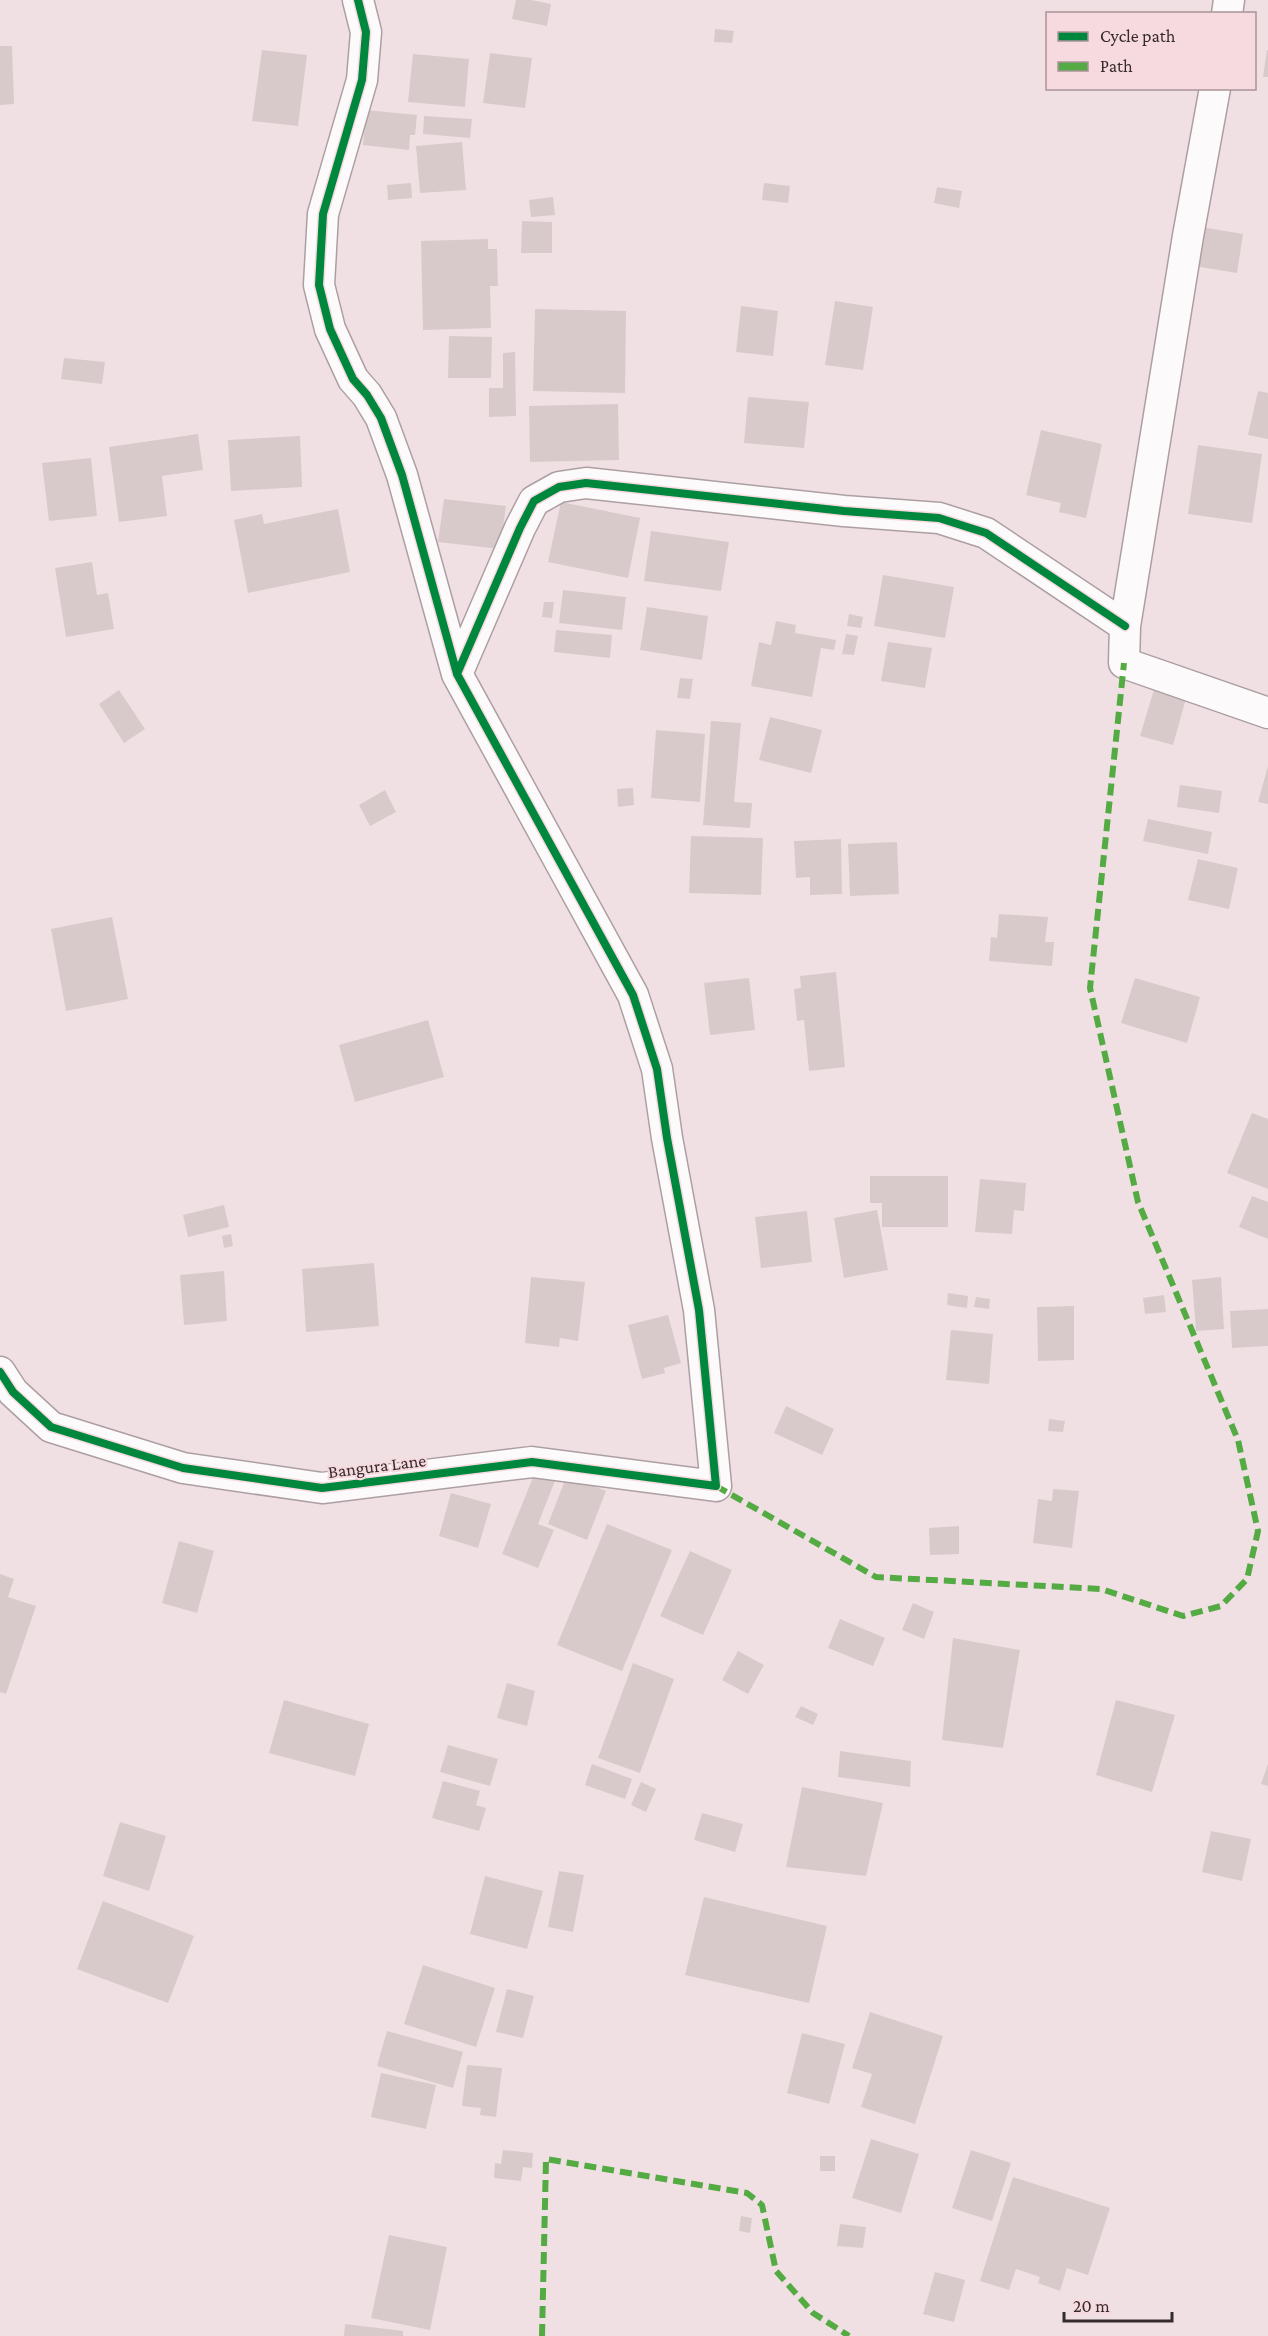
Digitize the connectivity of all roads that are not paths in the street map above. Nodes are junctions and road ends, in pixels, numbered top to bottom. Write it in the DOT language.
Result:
graph roads {
  1 [pos="358,0"];
  2 [pos="1215,90"];
  3 [pos="1125,626"];
  4 [pos="458,674"];
  5 [pos="1268,713"];
  6 [pos="0,1372"];
  1 -- 4 [label="street"];
  2 -- 3 [label="street"];
  3 -- 4 [label="street"];
  3 -- 5 [label="street"];
  4 -- 6 [label="street, Bangura Lane"];
}
